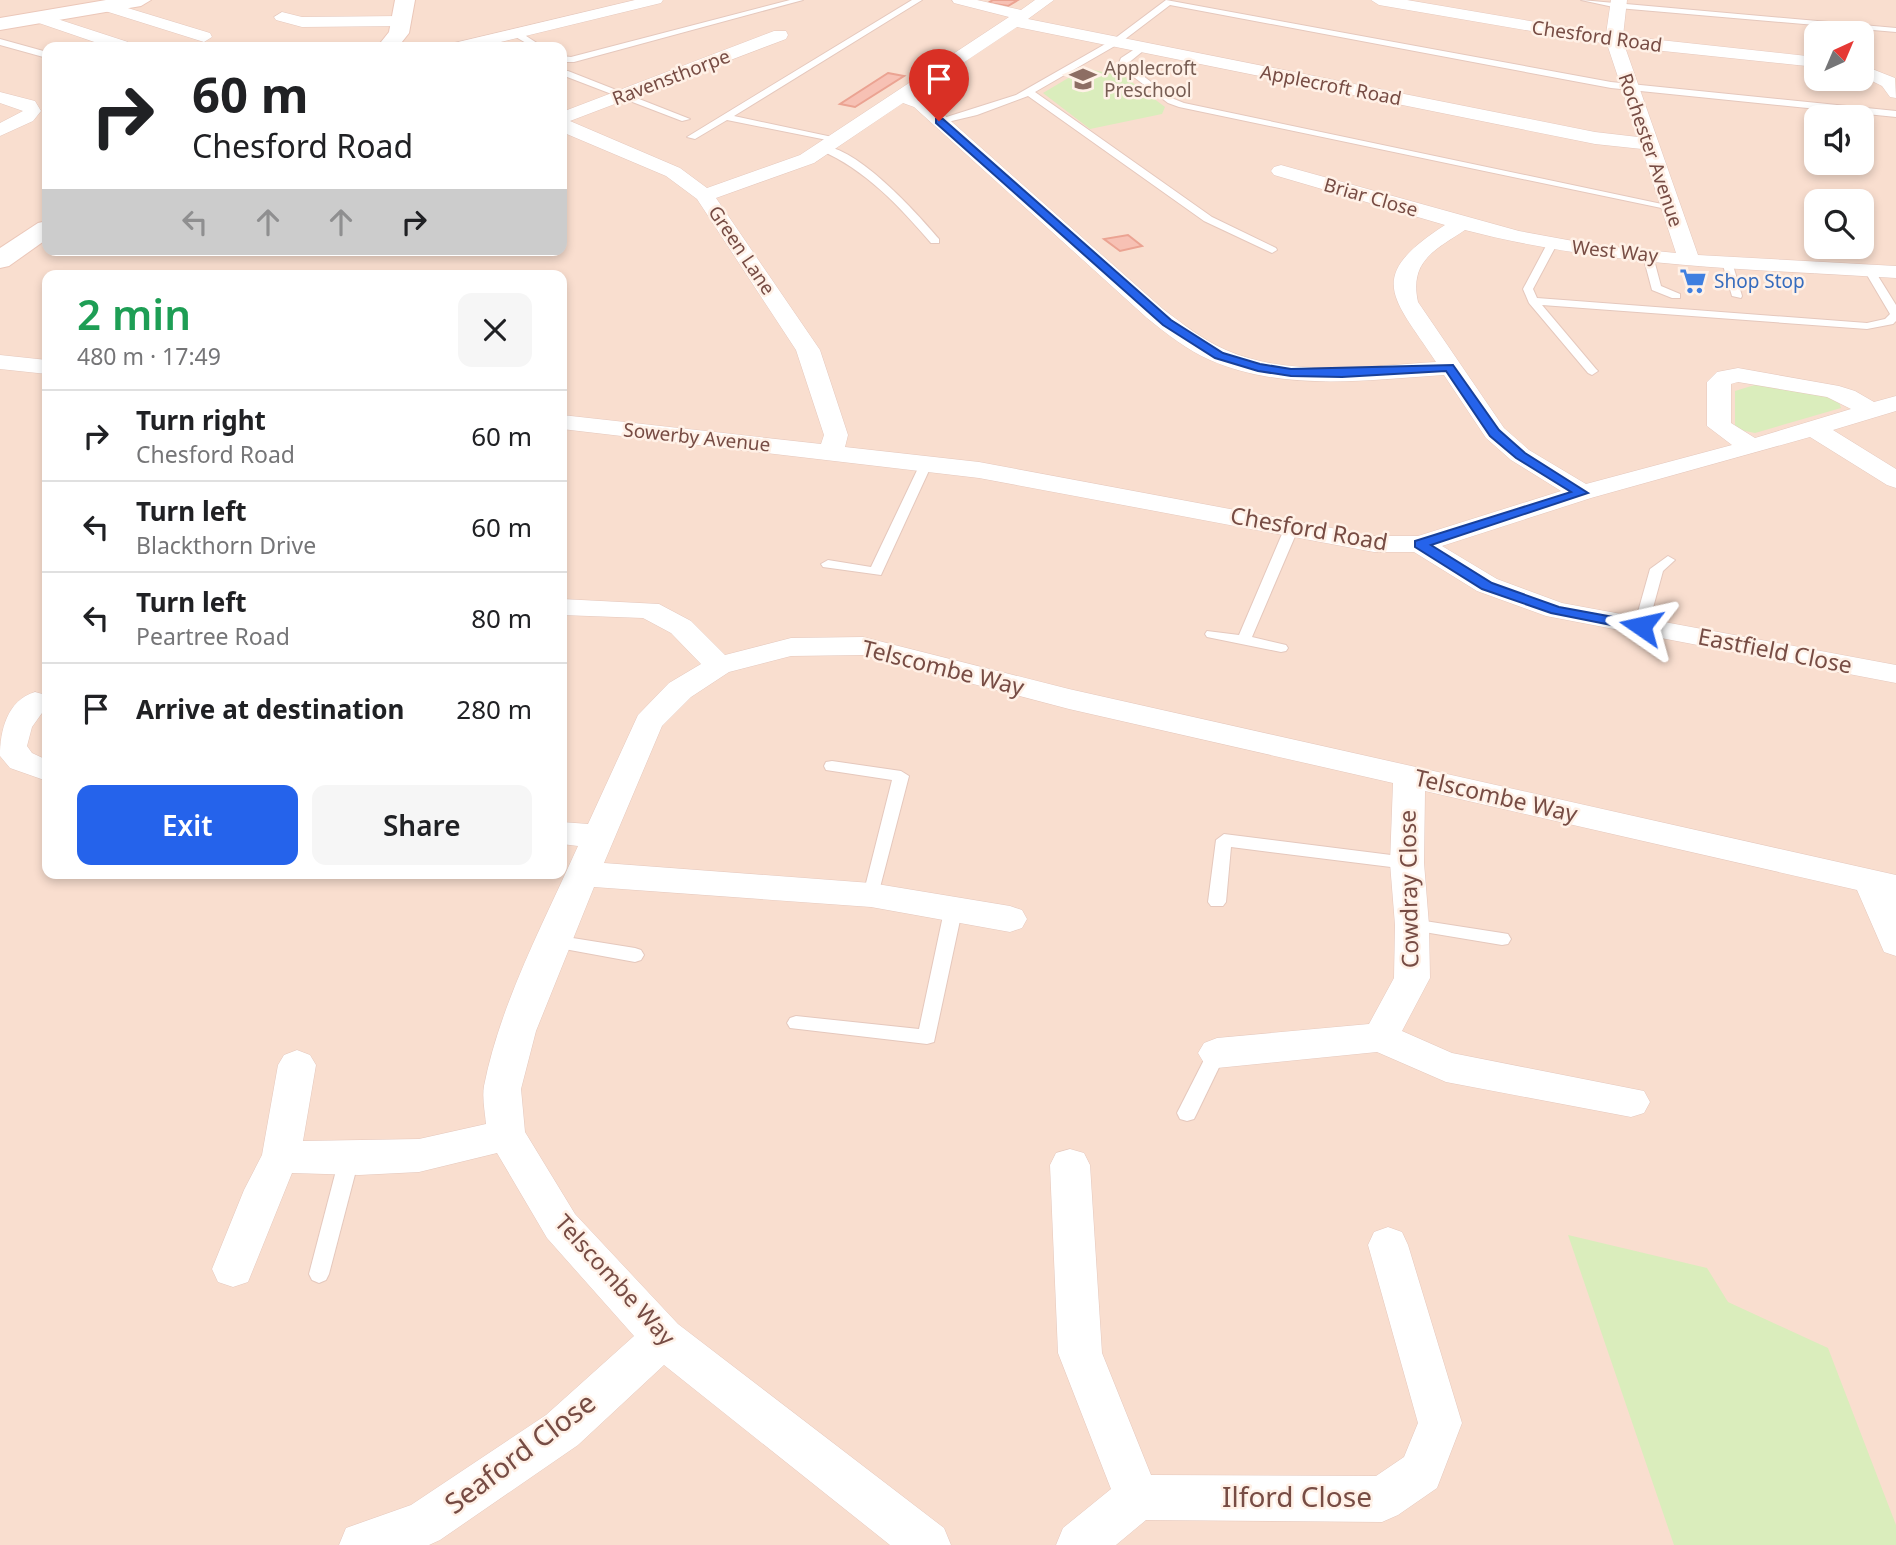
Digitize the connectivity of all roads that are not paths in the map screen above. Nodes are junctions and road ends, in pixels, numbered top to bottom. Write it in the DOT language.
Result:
graph roads {
  1 [pos="405,0"];
  2 [pos="655,0"];
  3 [pos="799,0"];
  4 [pos="918,0"];
  5 [pos="960,0"];
  6 [pos="1046,0"];
  7 [pos="1379,0"];
  8 [pos="1584,0"];
  9 [pos="1170,1"];
  10 [pos="126,2"];
  11 [pos="1619,3"];
  12 [pos="282,17"];
  13 [pos="39,18"];
  14 [pos="1019,18"];
  15 [pos="401,21"];
  16 [pos="0,24"];
  17 [pos="1896,30"];
  18 [pos="517,34"];
  19 [pos="780,36"];
  20 [pos="204,37"];
  21 [pos="1614,40"];
  22 [pos="1117,41"];
  23 [pos="0,42"];
  24 [pos="110,42"];
  25 [pos="391,42"];
  26 [pos="482,42"];
  27 [pos="531,42"];
  28 [pos="1144,47"];
  29 [pos="42,54"];
  30 [pos="567,60"];
  31 [pos="1804,61"];
  32 [pos="567,74"];
  33 [pos="1874,75"];
  34 [pos="1628,85"];
  35 [pos="1029,92"];
  36 [pos="1896,93"];
  37 [pos="622,95"];
  38 [pos="899,96"];
  39 [pos="0,97"];
  40 [pos="1896,114"];
  41 [pos="567,116"];
  42 [pos="727,117"];
  43 [pos="685,119"];
  44 [pos="939,121"];
  45 [pos="567,127"];
  46 [pos="0,131"];
  47 [pos="692,137"];
  48 [pos="829,144"];
  49 [pos="1649,144"];
  50 [pos="1281,171"];
  51 [pos="704,195"];
  52 [pos="1671,207"];
  53 [pos="1462,223"];
  54 [pos="42,231"];
  55 [pos="935,241"];
  56 [pos="1552,244"];
  57 [pos="1272,250"];
  58 [pos="1648,256"];
  59 [pos="1689,259"];
  60 [pos="0,260"];
  61 [pos="1727,262"];
  62 [pos="1869,270"];
  63 [pos="1896,272"];
  64 [pos="1676,296"];
  65 [pos="1737,296"];
  66 [pos="1533,301"];
  67 [pos="1896,314"];
  68 [pos="0,362"];
  69 [pos="42,366"];
  70 [pos="1449,368"];
  71 [pos="1592,371"];
  72 [pos="1884,407"];
  73 [pos="567,423"];
  74 [pos="1812,428"];
  75 [pos="1752,447"];
  76 [pos="832,451"];
  77 [pos="926,464"];
  78 [pos="1896,480"];
  79 [pos="1582,493"];
  80 [pos="1292,527"];
  81 [pos="1420,544"];
  82 [pos="1668,561"];
  83 [pos="828,564"];
  84 [pos="567,607"];
  85 [pos="1641,626"];
  86 [pos="1212,634"];
  87 [pos="1244,640"];
  88 [pos="1281,648"];
  89 [pos="719,666"];
  90 [pos="1896,674"];
  91 [pos="34,702"];
  92 [pos="832,766"];
  93 [pos="42,769"];
  94 [pos="1409,776"];
  95 [pos="567,833"];
  96 [pos="598,836"];
  97 [pos="1407,863"];
  98 [pos="584,874"];
  99 [pos="1883,885"];
  100 [pos="871,895"];
  101 [pos="1217,902"];
  102 [pos="953,911"];
  103 [pos="1010,919"];
  104 [pos="1412,925"];
  105 [pos="1502,939"];
  106 [pos="554,942"];
  107 [pos="1896,943"];
  108 [pos="635,955"];
  109 [pos="796,1023"];
  110 [pos="1380,1037"];
  111 [pos="1217,1053"];
  112 [pos="297,1065"];
  113 [pos="1631,1102"];
  114 [pos="1187,1113"];
  115 [pos="506,1134"];
  116 [pos="281,1156"];
  117 [pos="349,1159"];
  118 [pos="1070,1165"];
  119 [pos="1388,1245"];
  120 [pos="233,1269"];
  121 [pos="319,1274"];
  122 [pos="663,1338"];
  123 [pos="1137,1497"];
  124 [pos="426,1534"];
  125 [pos="363,1545"];
  126 [pos="927,1545"];
  127 [pos="1080,1545"];
  1 -- 15 [label="street"];
  2 -- 18 [label="street"];
  3 -- 30 [label="lane"];
  4 -- 42 [label="lane"];
  5 -- 14 [label="street, Applecroft Road"];
  6 -- 14 [label="street"];
  7 -- 21 [label="street, Chesford Road"];
  8 -- 11 [label="lane"];
  9 -- 22 [label="lane"];
  9 -- 34 [label="lane"];
  10 -- 13 [label="street"];
  10 -- 20 [label="street"];
  11 -- 17 [label="lane"];
  11 -- 21 [label="street, Rochester Avenue"];
  12 -- 15 [label="street"];
  13 -- 16 [label="street"];
  13 -- 24 [label="street"];
  14 -- 22 [label="street, Applecroft Road"];
  14 -- 38 [label="street"];
  15 -- 25 [label="street"];
  18 -- 26 [label="street"];
  18 -- 27 [label="lane"];
  19 -- 37 [label="street, Ravensthorpe"];
  21 -- 31 [label="street, Chesford Road"];
  21 -- 34 [label="street, Rochester Avenue"];
  22 -- 28 [label="street, Applecroft Road"];
  22 -- 35 [label="lane"];
  23 -- 29 [label="lane"];
  28 -- 49 [label="street, Applecroft Road"];
  28 -- 52 [label="lane"];
  32 -- 37 [label="lane"];
  33 -- 36 [label="street"];
  34 -- 40 [label="lane"];
  34 -- 49 [label="street, Rochester Avenue"];
  35 -- 44 [label="lane"];
  35 -- 57 [label="lane"];
  37 -- 41 [label="street, Ravensthorpe"];
  37 -- 43 [label="lane"];
  38 -- 44 [label="street"];
  38 -- 48 [label="street"];
  39 -- 46 [label="street"];
  42 -- 47 [label="lane"];
  42 -- 48 [label="lane"];
  44 -- 70 [label="street"];
  45 -- 51 [label="street, Green Lane"];
  48 -- 51 [label="street"];
  48 -- 55 [label="lane"];
  49 -- 52 [label="street, Rochester Avenue"];
  50 -- 53 [label="street, Briar Close"];
  51 -- 76 [label="street, Green Lane"];
  52 -- 59 [label="street, Rochester Avenue"];
  53 -- 56 [label="street, West Way"];
  53 -- 70 [label="street"];
  54 -- 60 [label="street"];
  56 -- 58 [label="street, West Way"];
  56 -- 66 [label="lane"];
  58 -- 59 [label="street, West Way"];
  58 -- 64 [label="lane"];
  59 -- 61 [label="street, West Way"];
  61 -- 62 [label="street, West Way"];
  61 -- 65 [label="lane"];
  62 -- 63 [label="street, West Way"];
  62 -- 67 [label="lane"];
  66 -- 67 [label="lane"];
  66 -- 71 [label="lane"];
  68 -- 69 [label="street"];
  70 -- 79 [label="street"];
  72 -- 74 [label="street, Chesford Road"];
  72 -- 75 [label="street"];
  73 -- 76 [label="street, Sowerby Avenue"];
  74 -- 75 [label="street, Chesford Road"];
  74 -- 78 [label="street"];
  75 -- 79 [label="street, Chesford Road"];
  76 -- 77 [label="street, Chesford Road"];
  77 -- 80 [label="street, Chesford Road"];
  77 -- 83 [label="lane"];
  79 -- 81 [label="street, Chesford Road"];
  80 -- 81 [label="street, Chesford Road"];
  80 -- 87 [label="lane"];
  81 -- 85 [label="street, Eastfield Close"];
  82 -- 85 [label="lane"];
  84 -- 89 [label="street"];
  85 -- 90 [label="street, Eastfield Close"];
  86 -- 87 [label="lane"];
  87 -- 88 [label="lane"];
  89 -- 94 [label="street, Telscombe Way"];
  89 -- 96 [label="street, Telscombe Way"];
  91 -- 93 [label="street"];
  92 -- 100 [label="lane"];
  94 -- 97 [label="street, Cowdray Close"];
  94 -- 99 [label="street, Telscombe Way"];
  95 -- 96 [label="street"];
  96 -- 98 [label="street, Telscombe Way"];
  97 -- 101 [label="lane"];
  97 -- 104 [label="street, Cowdray Close"];
  98 -- 100 [label="street"];
  98 -- 106 [label="street, Telscombe Way"];
  99 -- 107 [label="street"];
  100 -- 102 [label="street"];
  102 -- 103 [label="street"];
  102 -- 109 [label="lane"];
  104 -- 105 [label="lane"];
  104 -- 110 [label="street, Cowdray Close"];
  106 -- 108 [label="lane"];
  106 -- 115 [label="street, Telscombe Way"];
  110 -- 111 [label="street"];
  110 -- 113 [label="street"];
  111 -- 114 [label="lane"];
  112 -- 116 [label="street"];
  115 -- 117 [label="street"];
  115 -- 122 [label="street, Telscombe Way"];
  116 -- 117 [label="street"];
  116 -- 120 [label="street"];
  117 -- 121 [label="lane"];
  118 -- 123 [label="street"];
  119 -- 123 [label="street, Ilford Close"];
  122 -- 124 [label="street, Seaford Close"];
  122 -- 126 [label="street, Telscombe Way"];
  123 -- 127 [label="street"];
  124 -- 125 [label="street, Seaford Close"];
}
